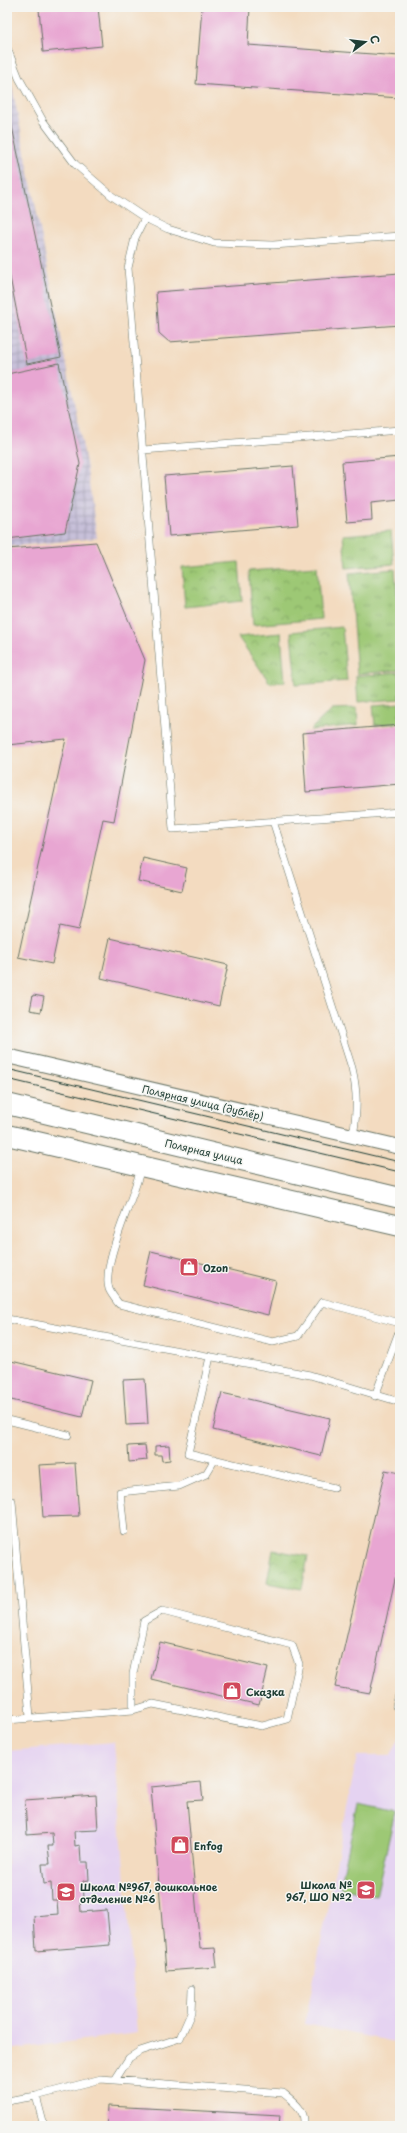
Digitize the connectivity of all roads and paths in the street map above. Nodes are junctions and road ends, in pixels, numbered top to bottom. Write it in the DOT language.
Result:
graph roads {
  1 [pos="7,48"];
  2 [pos="145,218"];
  3 [pos="400,236"];
  4 [pos="400,430"];
  5 [pos="143,450"];
  6 [pos="400,812"];
  7 [pos="274,821"];
  8 [pos="7,1056"];
  9 [pos="7,1104"];
  10 [pos="7,1135"];
  11 [pos="353,1137"];
  12 [pos="400,1147"];
  13 [pos="141,1165"];
  14 [pos="400,1198"];
  15 [pos="400,1226"];
  16 [pos="7,1318"];
  17 [pos="400,1323"];
  18 [pos="400,1329"];
  19 [pos="210,1357"];
  20 [pos="375,1396"];
  21 [pos="400,1402"];
  22 [pos="7,1420"];
  23 [pos="68,1435"];
  24 [pos="215,1459"];
  25 [pos="334,1488"];
  26 [pos="12,1501"];
  27 [pos="124,1531"];
  28 [pos="400,1691"];
  29 [pos="396,1706"];
  30 [pos="133,1710"];
  31 [pos="30,1718"];
  32 [pos="7,1720"];
  33 [pos="192,1989"];
  34 [pos="115,2080"];
  35 [pos="36,2096"];
  36 [pos="7,2101"];
  37 [pos="44,2126"];
  38 [pos="303,2126"];
  1 -- 2 [label="lane"];
  2 -- 3 [label="lane"];
  2 -- 5 [label="lane"];
  4 -- 5 [label="lane"];
  5 -- 7 [label="lane"];
  6 -- 7 [label="lane"];
  7 -- 11 [label="lane"];
  8 -- 11 [label="street, Полярная улица (дублёр)"];
  9 -- 14 [label="main road, Полярная улица"];
  10 -- 13 [label="main road"];
  11 -- 12 [label="street, Полярная улица (дублёр)"];
  13 -- 15 [label="main road"];
  13 -- 17 [label="lane"];
  16 -- 19 [label="lane"];
  18 -- 20 [label="lane"];
  19 -- 20 [label="lane"];
  19 -- 24 [label="lane"];
  20 -- 21 [label="lane"];
  22 -- 23 [label="lane"];
  24 -- 25 [label="lane"];
  24 -- 27 [label="lane"];
  26 -- 31 [label="lane"];
  28 -- 29 [label="lane"];
  30 -- 30 [label="lane"];
  30 -- 31 [label="lane"];
  31 -- 32 [label="lane"];
  33 -- 34 [label="lane"];
  34 -- 35 [label="lane"];
  34 -- 38 [label="lane"];
  35 -- 36 [label="lane"];
  35 -- 37 [label="lane"];
}
